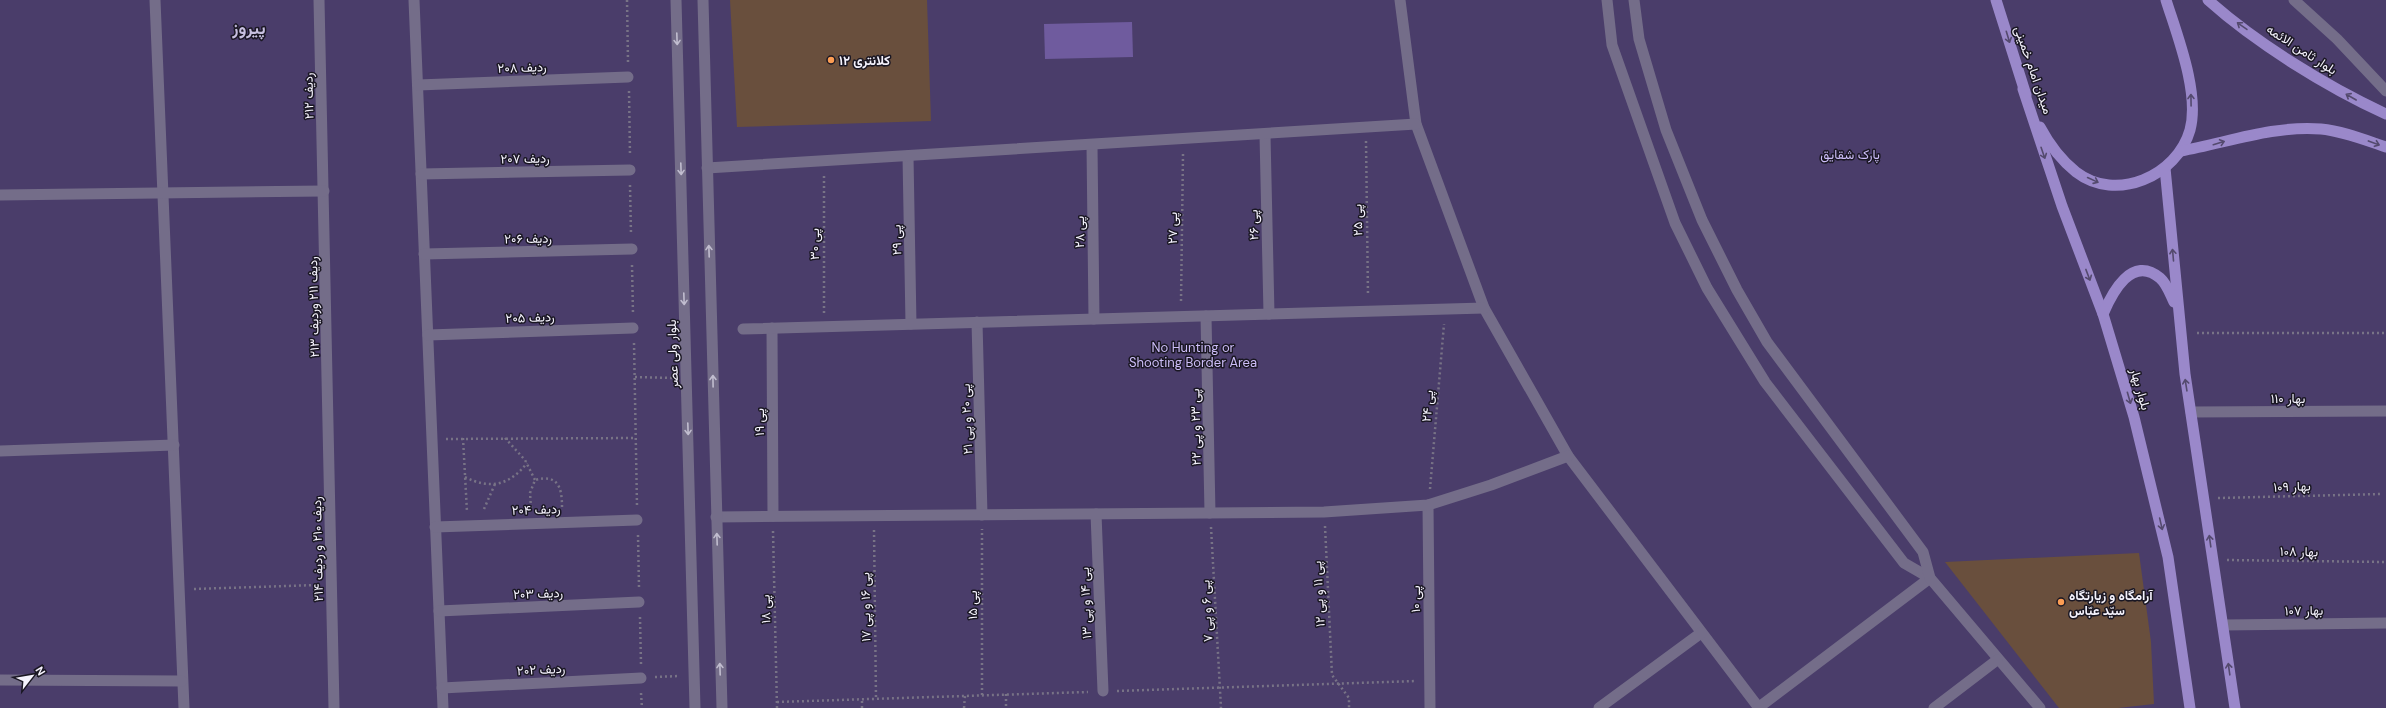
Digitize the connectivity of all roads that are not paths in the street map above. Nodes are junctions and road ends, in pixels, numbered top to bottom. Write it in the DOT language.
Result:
graph roads {
  1 [pos="155,0"];
  2 [pos="320,0"];
  3 [pos="414,0"];
  4 [pos="676,0"];
  5 [pos="702,0"];
  6 [pos="1400,0"];
  7 [pos="1607,0"];
  8 [pos="1634,0"];
  9 [pos="1996,0"];
  10 [pos="2166,0"];
  11 [pos="2208,0"];
  12 [pos="2294,0"];
  13 [pos="628,77"];
  14 [pos="418,85"];
  15 [pos="2023,89"];
  16 [pos="2386,91"];
  17 [pos="2386,114"];
  18 [pos="1416,124"];
  19 [pos="1265,135"];
  20 [pos="1092,145"];
  21 [pos="2386,147"];
  22 [pos="2181,151"];
  23 [pos="908,156"];
  24 [pos="707,168"];
  25 [pos="2165,168"];
  26 [pos="630,170"];
  27 [pos="421,174"];
  28 [pos="324,191"];
  29 [pos="163,193"];
  30 [pos="0,195"];
  31 [pos="632,249"];
  32 [pos="424,254"];
  33 [pos="1484,308"];
  34 [pos="2178,308"];
  35 [pos="1269,314"];
  36 [pos="2103,314"];
  37 [pos="1206,316"];
  38 [pos="1094,319"];
  39 [pos="977,322"];
  40 [pos="911,324"];
  41 [pos="633,328"];
  42 [pos="772,328"];
  43 [pos="743,329"];
  44 [pos="428,335"];
  45 [pos="2386,411"];
  46 [pos="2190,412"];
  47 [pos="329,422"];
  48 [pos="174,445"];
  49 [pos="0,451"];
  50 [pos="1568,456"];
  51 [pos="1428,505"];
  52 [pos="1210,513"];
  53 [pos="1096,514"];
  54 [pos="982,515"];
  55 [pos="773,516"];
  56 [pos="716,517"];
  57 [pos="637,520"];
  58 [pos="435,527"];
  59 [pos="1930,578"];
  60 [pos="639,602"];
  61 [pos="439,611"];
  62 [pos="2386,623"];
  63 [pos="2223,626"];
  64 [pos="1701,633"];
  65 [pos="1997,660"];
  66 [pos="641,678"];
  67 [pos="0,680"];
  68 [pos="182,681"];
  69 [pos="442,688"];
  70 [pos="1103,691"];
  71 [pos="184,708"];
  72 [pos="334,708"];
  73 [pos="443,708"];
  74 [pos="695,708"];
  75 [pos="722,708"];
  76 [pos="1430,708"];
  77 [pos="1599,708"];
  78 [pos="1759,708"];
  79 [pos="1934,708"];
  80 [pos="2040,708"];
  81 [pos="2190,708"];
  82 [pos="2234,708"];
  1 -- 29 [label="street"];
  2 -- 28 [label="street, ردیف ۲۱۲"];
  3 -- 14 [label="street"];
  4 -- 74 [label="street, بلوار ولی عصر, one-way"];
  5 -- 24 [label="street"];
  6 -- 18 [label="street"];
  7 -- 59 [label="street"];
  8 -- 59 [label="street"];
  9 -- 15 [label="main road, میدان امام خمینی, one-way"];
  22 -- 10 [label="main road, میدان امام خمینی, one-way"];
  17 -- 11 [label="main road, بلوار ثامن الائمه, one-way"];
  12 -- 16 [label="street"];
  13 -- 14 [label="street, ردیف ۲۰۸"];
  14 -- 27 [label="street"];
  15 -- 25 [label="main road, میدان امام خمینی, one-way"];
  15 -- 36 [label="main road, بلوار بهار, one-way"];
  18 -- 19 [label="street"];
  18 -- 33 [label="street"];
  19 -- 20 [label="street"];
  19 -- 35 [label="street, پی ۲۶"];
  20 -- 23 [label="street"];
  20 -- 38 [label="street, پی ۲۸"];
  22 -- 21 [label="main road, one-way"];
  22 -- 25 [label="main road, میدان امام خمینی"];
  23 -- 24 [label="street"];
  23 -- 40 [label="street, پی ۲۹"];
  56 -- 24 [label="street, one-way"];
  34 -- 25 [label="main road, one-way"];
  26 -- 27 [label="street, ردیف ۲۰۷"];
  27 -- 32 [label="street"];
  28 -- 29 [label="street"];
  28 -- 47 [label="street, ردیف ۲۱۱ وردیف ۲۱۳"];
  29 -- 30 [label="street"];
  29 -- 48 [label="street"];
  31 -- 32 [label="street, ردیف ۲۰۶"];
  32 -- 44 [label="street"];
  33 -- 35 [label="street"];
  33 -- 50 [label="street"];
  34 -- 36 [label="main road"];
  46 -- 34 [label="main road, one-way"];
  35 -- 37 [label="street"];
  36 -- 81 [label="main road, بلوار بهار, one-way"];
  37 -- 38 [label="street"];
  37 -- 52 [label="street, پی ۲۳ و پی ۲۲"];
  38 -- 39 [label="street"];
  39 -- 40 [label="street"];
  39 -- 54 [label="street, پی ۲۰ و پی ۲۱"];
  40 -- 42 [label="street"];
  41 -- 44 [label="street, ردیف ۲۰۵"];
  42 -- 43 [label="street"];
  42 -- 55 [label="street, پی ۱۹"];
  44 -- 58 [label="street"];
  45 -- 46 [label="street, بهار ۱۱۰"];
  63 -- 46 [label="main road, one-way"];
  47 -- 72 [label="street, ردیف ۲۱۰ و ردیف ۲۱۴"];
  48 -- 49 [label="street"];
  48 -- 68 [label="street"];
  50 -- 51 [label="street"];
  50 -- 64 [label="street"];
  51 -- 52 [label="street"];
  51 -- 76 [label="street, پی ۱۰"];
  52 -- 53 [label="street"];
  53 -- 54 [label="street"];
  53 -- 70 [label="street, پی ۱۴ و پی ۱۳"];
  54 -- 55 [label="street"];
  55 -- 56 [label="street"];
  75 -- 56 [label="street, one-way"];
  57 -- 58 [label="street, ردیف ۲۰۴"];
  58 -- 61 [label="street"];
  59 -- 65 [label="street"];
  59 -- 78 [label="street"];
  60 -- 61 [label="street, ردیف ۲۰۳"];
  61 -- 69 [label="street"];
  62 -- 63 [label="street, بهار ۱۰۷"];
  82 -- 63 [label="main road, one-way"];
  64 -- 77 [label="street"];
  64 -- 78 [label="street"];
  65 -- 79 [label="street"];
  65 -- 80 [label="street"];
  66 -- 69 [label="street, ردیف ۲۰۲"];
  67 -- 68 [label="street"];
  68 -- 71 [label="street"];
  69 -- 73 [label="street"];
}
